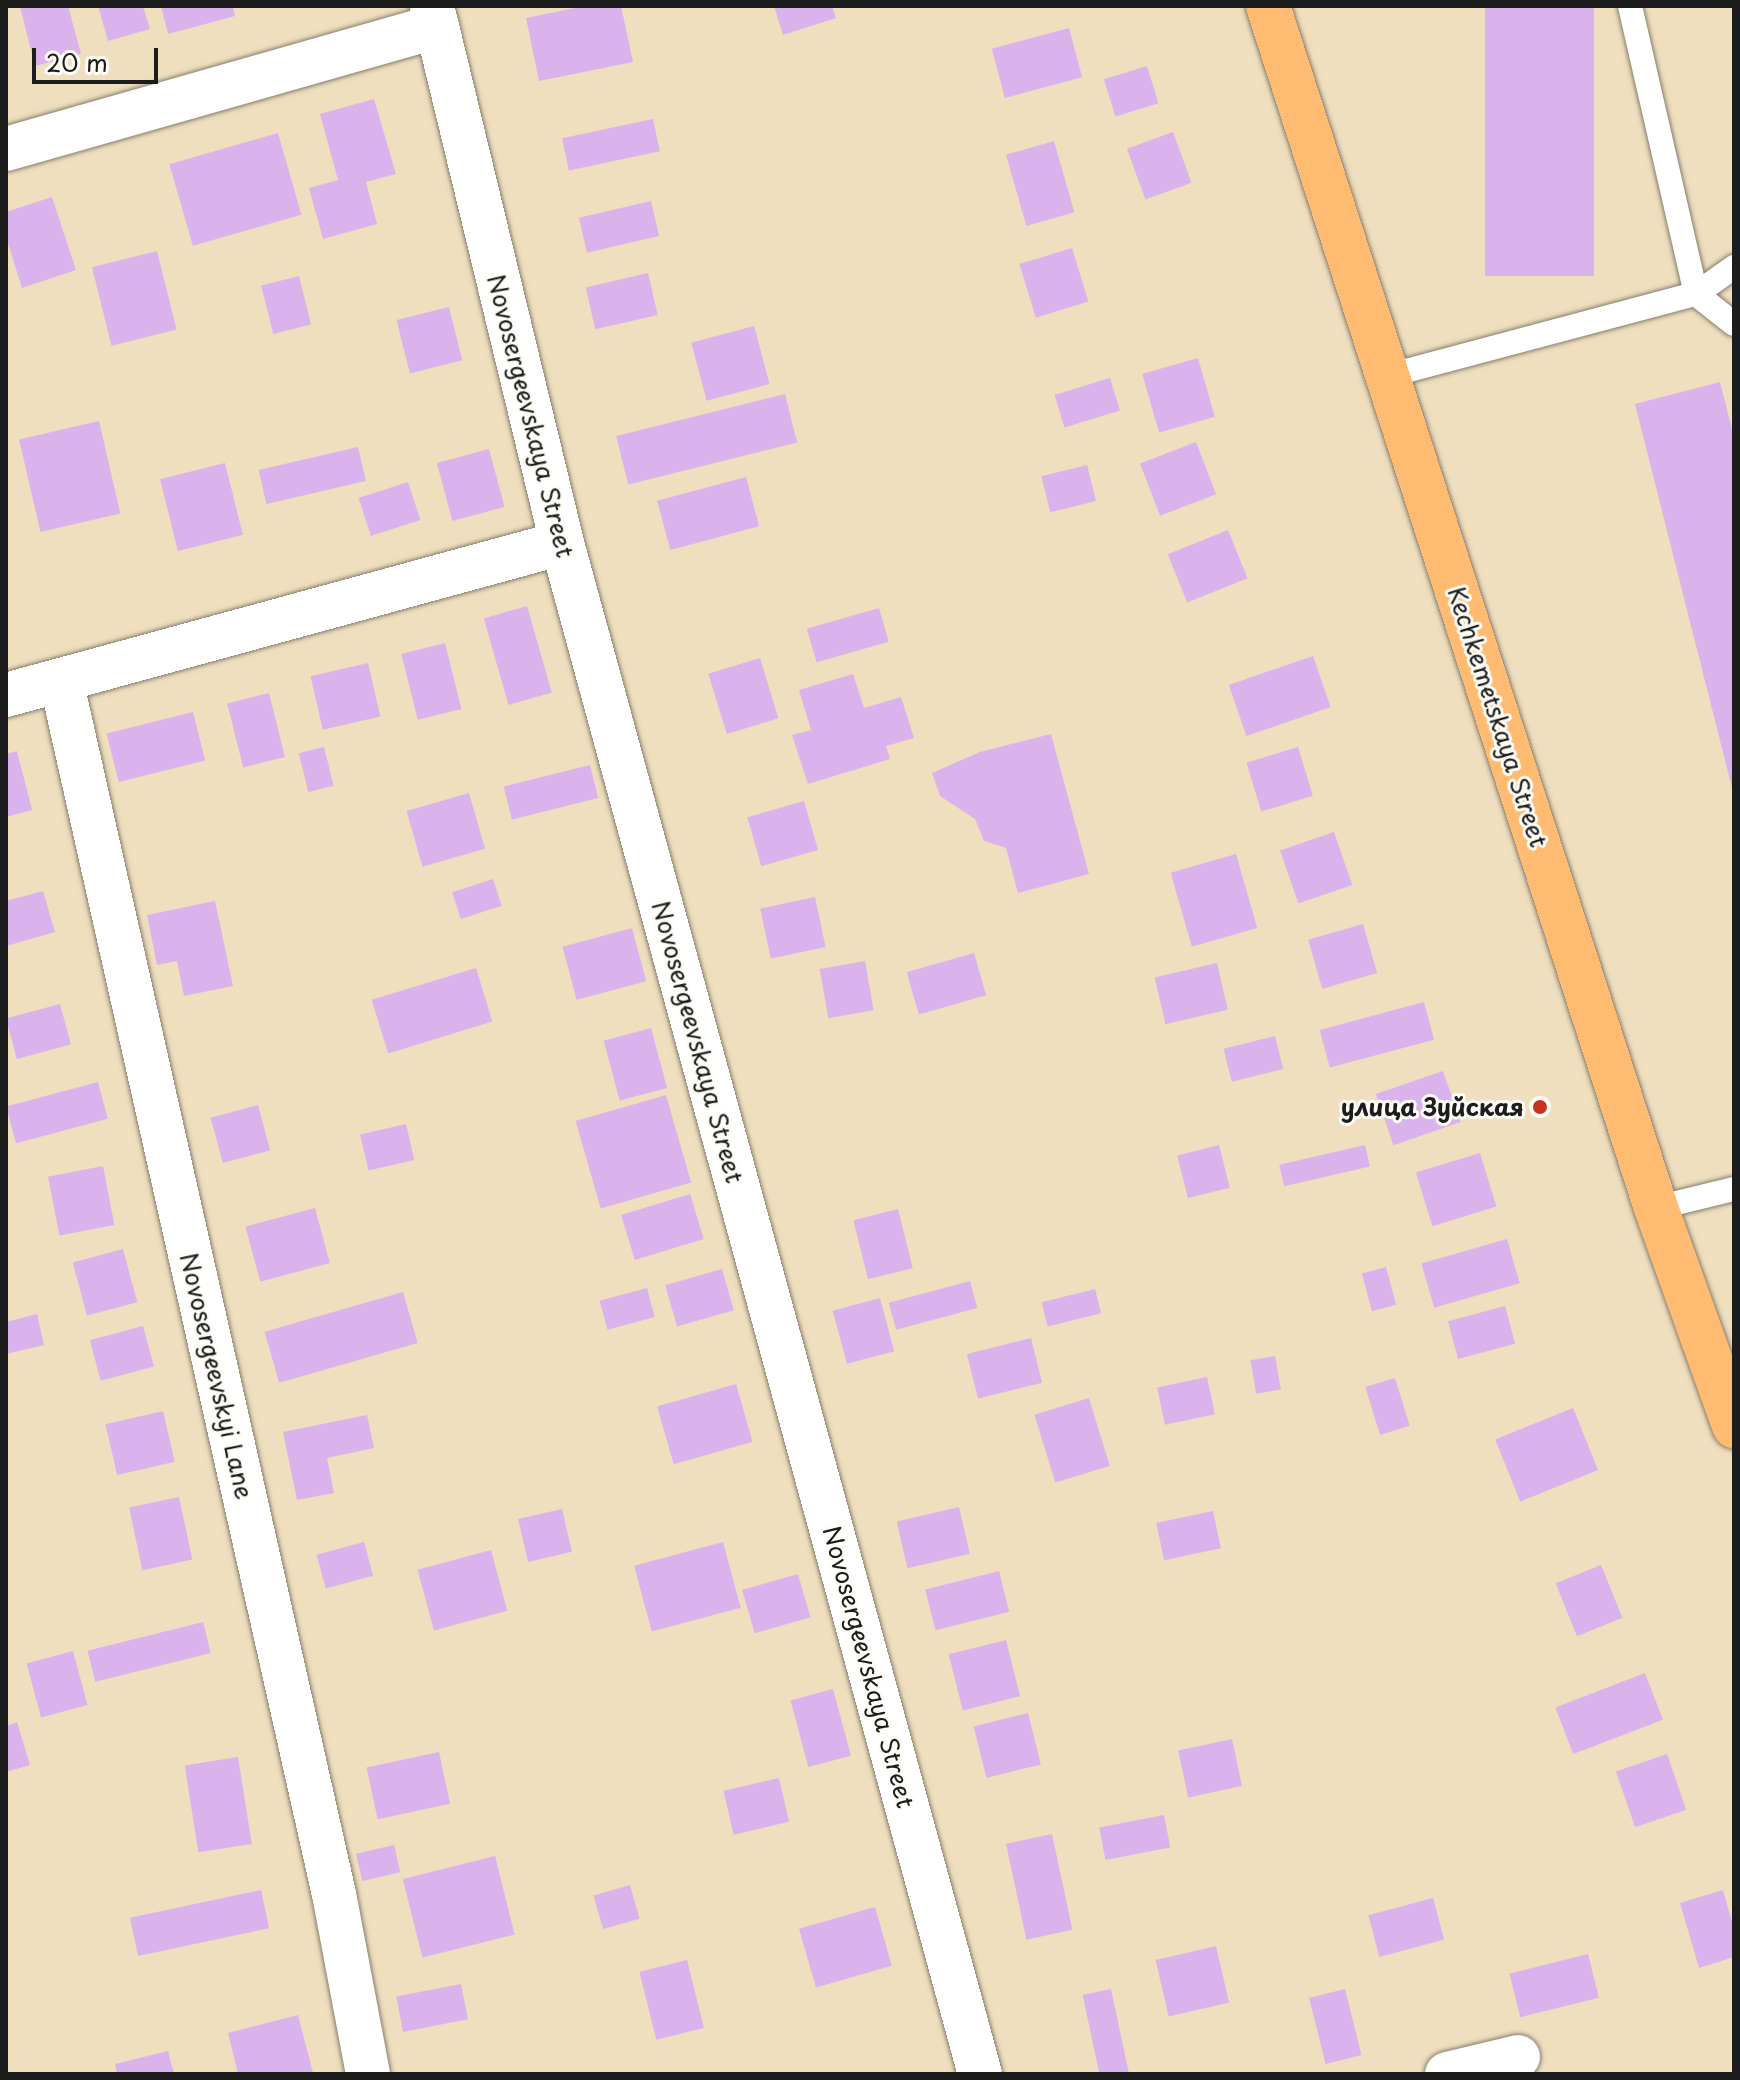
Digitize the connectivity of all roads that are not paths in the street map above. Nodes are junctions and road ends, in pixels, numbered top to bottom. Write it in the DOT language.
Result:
graph roads {
  1 [pos="1268,6"];
  2 [pos="1630,6"];
  3 [pos="434,16"];
  4 [pos="6,149"];
  5 [pos="1734,267"];
  6 [pos="1696,294"];
  7 [pos="1734,324"];
  8 [pos="1387,376"];
  9 [pos="562,543"];
  10 [pos="61,680"];
  11 [pos="6,695"];
  12 [pos="1734,1189"];
  13 [pos="1656,1208"];
  14 [pos="1734,1426"];
  15 [pos="1518,2057"];
  16 [pos="368,2074"];
  17 [pos="980,2074"];
  18 [pos="1447,2074"];
  1 -- 8 [label="main road, Kechkemetskaya Street"];
  2 -- 6 [label="lane"];
  3 -- 4 [label="street"];
  3 -- 9 [label="street, Novosergeevskaya Street"];
  5 -- 6 [label="lane"];
  6 -- 7 [label="lane"];
  6 -- 8 [label="lane"];
  8 -- 13 [label="main road, Kechkemetskaya Street"];
  9 -- 10 [label="street"];
  9 -- 17 [label="street, Novosergeevskaya Street"];
  10 -- 11 [label="street"];
  10 -- 16 [label="street, Novosergeevskyi Lane"];
  12 -- 13 [label="lane"];
  13 -- 14 [label="main road, Kechkemetskaya Street"];
  15 -- 18 [label="street"];
}
